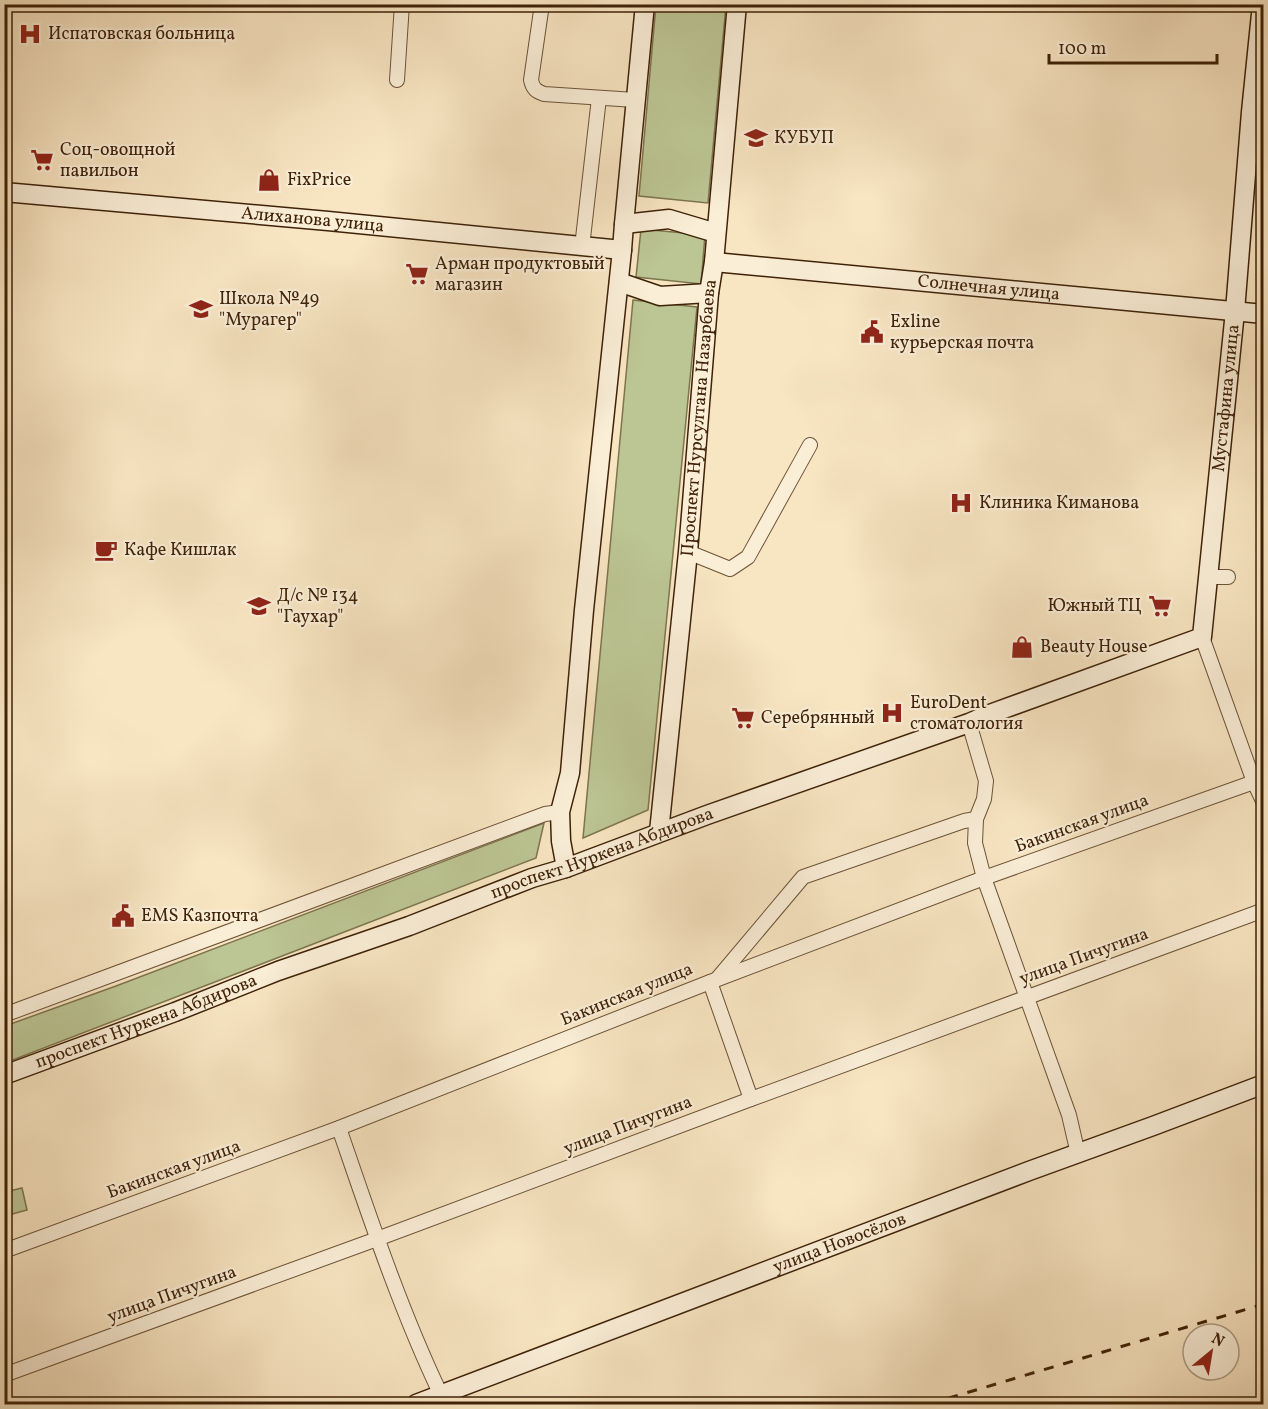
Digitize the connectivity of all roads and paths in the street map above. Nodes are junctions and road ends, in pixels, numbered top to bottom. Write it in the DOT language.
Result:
graph roads {
  1 [pos="402,4"];
  2 [pos="542,4"];
  3 [pos="645,4"];
  4 [pos="737,4"];
  5 [pos="1262,4"];
  6 [pos="397,80"];
  7 [pos="599,98"];
  8 [pos="635,100"];
  9 [pos="4,192"];
  10 [pos="624,224"];
  11 [pos="716,233"];
  12 [pos="582,247"];
  13 [pos="622,250"];
  14 [pos="714,262"];
  15 [pos="619,282"];
  16 [pos="709,293"];
  17 [pos="1234,311"];
  18 [pos="1263,314"];
  19 [pos="810,445"];
  20 [pos="688,552"];
  21 [pos="1208,577"];
  22 [pos="1228,577"];
  23 [pos="1202,637"];
  24 [pos="969,723"];
  25 [pos="1259,779"];
  26 [pos="1263,803"];
  27 [pos="560,812"];
  28 [pos="976,819"];
  29 [pos="659,832"];
  30 [pos="566,868"];
  31 [pos="984,878"];
  32 [pos="1263,910"];
  33 [pos="713,980"];
  34 [pos="1027,998"];
  35 [pos="4,1016"];
  36 [pos="4,1075"];
  37 [pos="1263,1084"];
  38 [pos="751,1099"];
  39 [pos="339,1128"];
  40 [pos="1078,1154"];
  41 [pos="377,1239"];
  42 [pos="4,1251"];
  43 [pos="4,1376"];
  44 [pos="441,1395"];
  45 [pos="416,1404"];
  1 -- 6 [label="street"];
  2 -- 7 [label="street"];
  3 -- 8 [label="main road"];
  4 -- 11 [label="main road, Проспект Нурсултана Назарбаева"];
  5 -- 17 [label="main road, Мустафина улица"];
  7 -- 8 [label="street"];
  7 -- 12 [label="street"];
  8 -- 10 [label="main road"];
  9 -- 12 [label="main road, Алиханова улица"];
  10 -- 11 [label="main road"];
  10 -- 13 [label="main road"];
  11 -- 14 [label="main road, Проспект Нурсултана Назарбаева"];
  12 -- 13 [label="main road, Алиханова улица"];
  13 -- 15 [label="main road"];
  14 -- 16 [label="main road, Проспект Нурсултана Назарбаева"];
  14 -- 17 [label="main road, Солнечная улица"];
  15 -- 16 [label="main road"];
  15 -- 27 [label="main road"];
  16 -- 20 [label="main road, Проспект Нурсултана Назарбаева"];
  17 -- 18 [label="main road, Солнечная улица"];
  17 -- 21 [label="main road, Мустафина улица"];
  19 -- 20 [label="street"];
  20 -- 29 [label="main road, Проспект Нурсултана Назарбаева"];
  21 -- 22 [label="street"];
  21 -- 23 [label="main road, Мустафина улица"];
  23 -- 24 [label="main road, проспект Нуркена Абдирова"];
  23 -- 25 [label="street, Мустафина улица"];
  24 -- 28 [label="street"];
  24 -- 29 [label="main road, проспект Нуркена Абдирова"];
  25 -- 26 [label="street, Мустафина улица"];
  25 -- 31 [label="street, Бакинская улица"];
  27 -- 30 [label="main road"];
  27 -- 35 [label="street"];
  28 -- 31 [label="street"];
  28 -- 33 [label="street"];
  29 -- 30 [label="main road, проспект Нуркена Абдирова"];
  30 -- 36 [label="main road, проспект Нуркена Абдирова"];
  31 -- 33 [label="street, Бакинская улица"];
  31 -- 34 [label="street"];
  32 -- 34 [label="street, улица Пичугина"];
  33 -- 38 [label="street"];
  33 -- 39 [label="street, Бакинская улица"];
  34 -- 38 [label="street, улица Пичугина"];
  34 -- 40 [label="street"];
  37 -- 40 [label="main road, улица Новосёлов"];
  38 -- 41 [label="street, улица Пичугина"];
  39 -- 41 [label="street"];
  39 -- 42 [label="street, Бакинская улица"];
  40 -- 44 [label="main road, улица Новосёлов"];
  41 -- 43 [label="street, улица Пичугина"];
  41 -- 44 [label="street"];
  44 -- 45 [label="main road, улица Новосёлов"];
}
